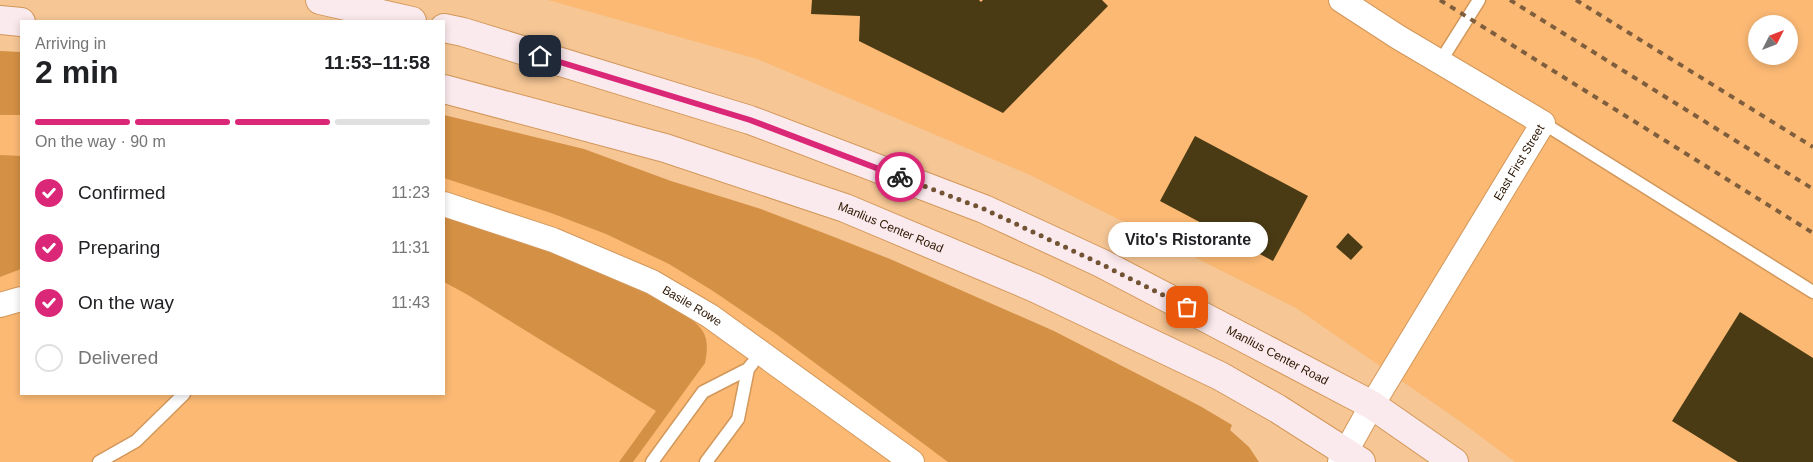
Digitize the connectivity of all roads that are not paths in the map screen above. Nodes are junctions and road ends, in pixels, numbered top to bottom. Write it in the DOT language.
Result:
graph roads {
  1 [pos="320,0"];
  2 [pos="1341,0"];
  3 [pos="1479,0"];
  4 [pos="0,20"];
  5 [pos="408,20"];
  6 [pos="20,22"];
  7 [pos="445,28"];
  8 [pos="1440,62"];
  9 [pos="445,89"];
  10 [pos="1544,124"];
  11 [pos="445,204"];
  12 [pos="1813,292"];
  13 [pos="20,298"];
  14 [pos="0,305"];
  15 [pos="754,361"];
  16 [pos="183,395"];
  17 [pos="1372,405"];
  18 [pos="1349,458"];
  19 [pos="99,462"];
  20 [pos="652,462"];
  21 [pos="706,462"];
  22 [pos="912,462"];
  23 [pos="1454,462"];
  1 -- 5 [label="main road"];
  2 -- 8 [label="street, East First Street"];
  3 -- 8 [label="lane"];
  4 -- 6 [label="main road"];
  7 -- 17 [label="main road, Manlius Center Road"];
  8 -- 10 [label="street, East First Street"];
  9 -- 18 [label="main road, Manlius Center Road"];
  10 -- 12 [label="lane"];
  10 -- 17 [label="street, East First Street"];
  11 -- 15 [label="street, Basile Rowe"];
  13 -- 14 [label="street"];
  15 -- 20 [label="lane"];
  15 -- 21 [label="lane"];
  15 -- 22 [label="street, Basile Rowe"];
  16 -- 19 [label="lane"];
  17 -- 18 [label="street, East First Street"];
  17 -- 23 [label="main road, Manlius Center Road"];
}
